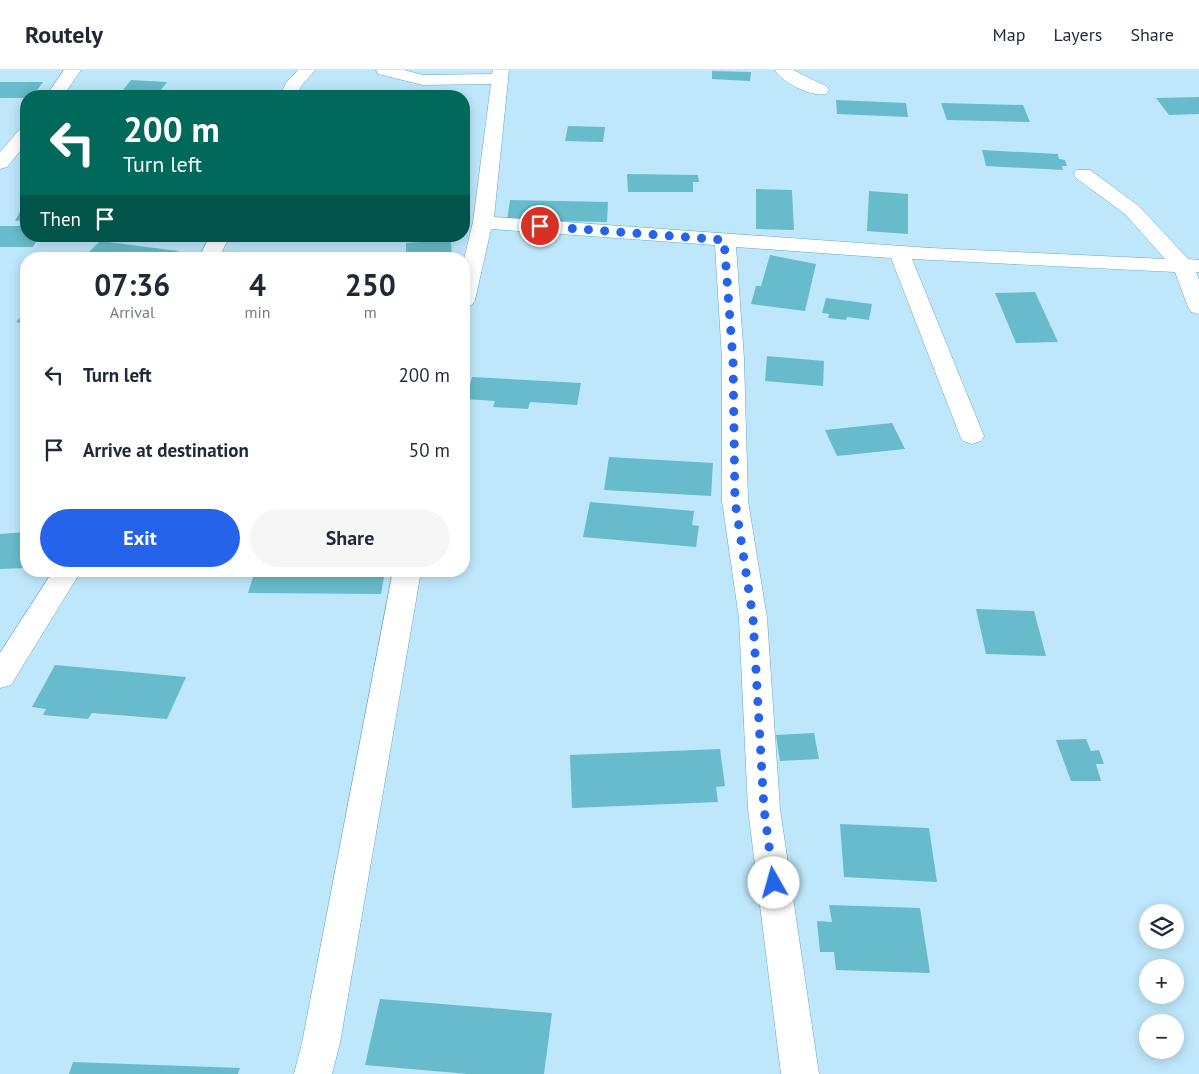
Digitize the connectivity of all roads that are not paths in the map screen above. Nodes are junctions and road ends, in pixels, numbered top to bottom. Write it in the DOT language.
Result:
graph roads {
  1 [pos="73,70"];
  2 [pos="306,70"];
  3 [pos="384,70"];
  4 [pos="783,70"];
  5 [pos="500,74"];
  6 [pos="58,90"];
  7 [pos="291,90"];
  8 [pos="820,90"];
  9 [pos="20,140"];
  10 [pos="0,163"];
  11 [pos="1083,174"];
  12 [pos="483,222"];
  13 [pos="724,240"];
  14 [pos="900,252"];
  15 [pos="1191,266"];
  16 [pos="470,275"];
  17 [pos="1199,308"];
  18 [pos="972,436"];
  19 [pos="63,577"];
  20 [pos="406,577"];
  21 [pos="0,677"];
  22 [pos="313,1074"];
  23 [pos="800,1074"];
  1 -- 6 [label="street"];
  2 -- 7 [label="street"];
  3 -- 5 [label="street"];
  4 -- 8 [label="street"];
  5 -- 12 [label="street"];
  9 -- 10 [label="street"];
  11 -- 15 [label="street"];
  12 -- 13 [label="street"];
  12 -- 16 [label="street"];
  13 -- 14 [label="street"];
  13 -- 23 [label="street"];
  14 -- 15 [label="street"];
  14 -- 18 [label="street"];
  15 -- 17 [label="street"];
  19 -- 21 [label="street"];
  20 -- 22 [label="street"];
}
